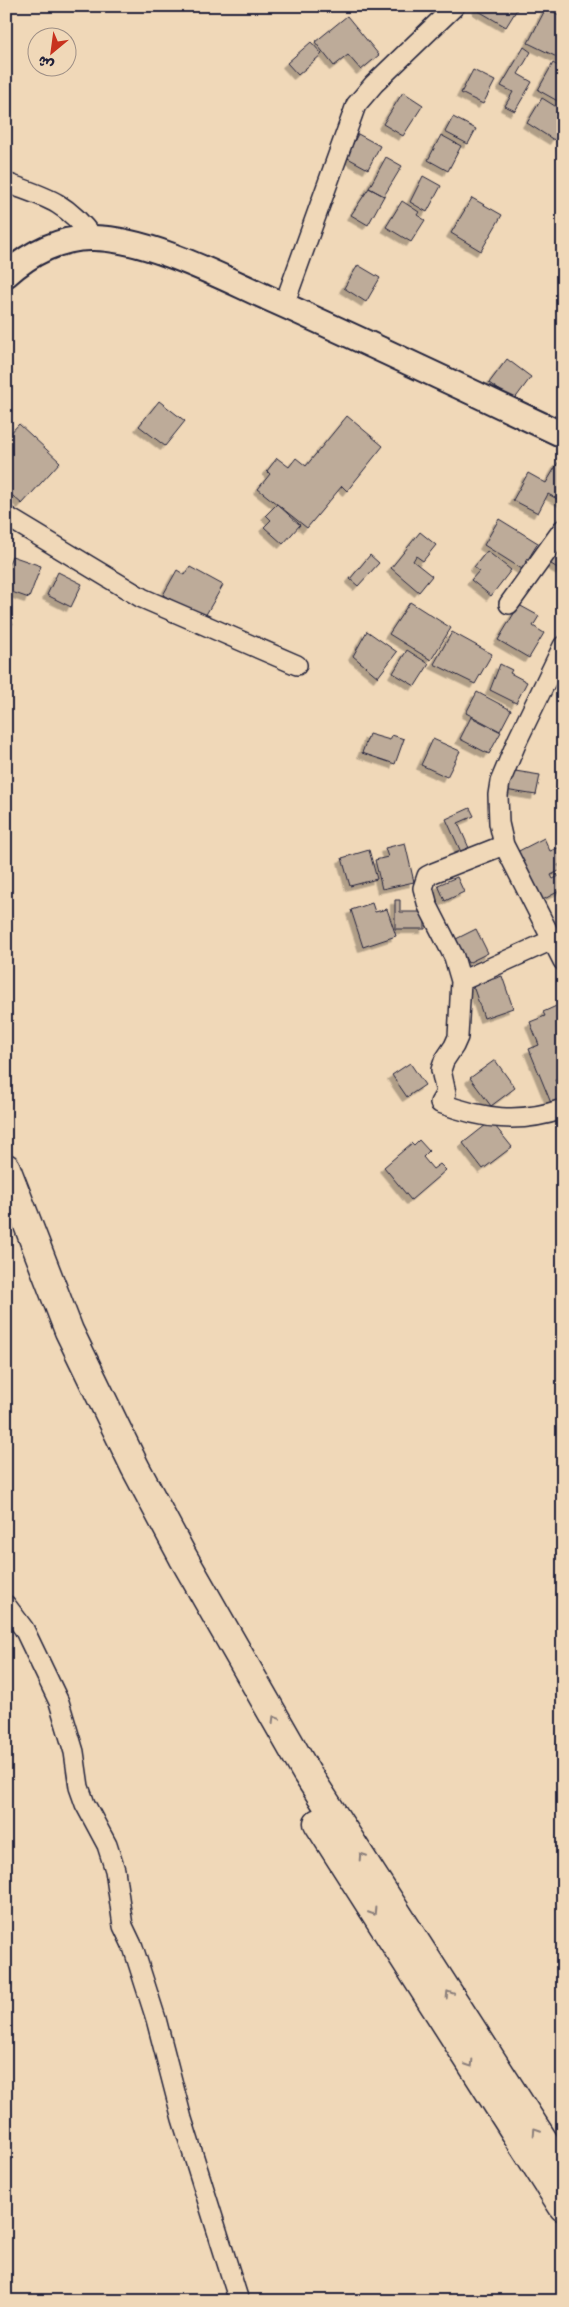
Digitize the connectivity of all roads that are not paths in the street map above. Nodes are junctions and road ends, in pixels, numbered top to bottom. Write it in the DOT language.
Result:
graph roads {
  1 [pos="455,6"];
  2 [pos="6,183"];
  3 [pos="93,238"];
  4 [pos="6,275"];
  5 [pos="284,305"];
  6 [pos="563,435"];
  7 [pos="6,516"];
  8 [pos="563,529"];
  9 [pos="509,604"];
  10 [pos="563,646"];
  11 [pos="297,665"];
  12 [pos="504,845"];
  13 [pos="552,940"];
  14 [pos="563,961"];
  15 [pos="461,981"];
  16 [pos="563,1108"];
  17 [pos="6,1168"];
  18 [pos="6,1221"];
  19 [pos="6,1605"];
  20 [pos="563,2171"];
  21 [pos="563,2207"];
  22 [pos="240,2301"];
  1 -- 5 [label="street"];
  2 -- 3 [label="street"];
  3 -- 4 [label="main road"];
  3 -- 5 [label="main road"];
  5 -- 6 [label="main road"];
  7 -- 11 [label="street"];
  8 -- 9 [label="street"];
  10 -- 12 [label="street"];
  12 -- 13 [label="street"];
  12 -- 15 [label="street"];
  13 -- 14 [label="street"];
  13 -- 15 [label="street"];
  15 -- 16 [label="street"];
  20 -- 17 [label="highway, one-way"];
  18 -- 21 [label="highway, one-way"];
  19 -- 22 [label="street"];
}
